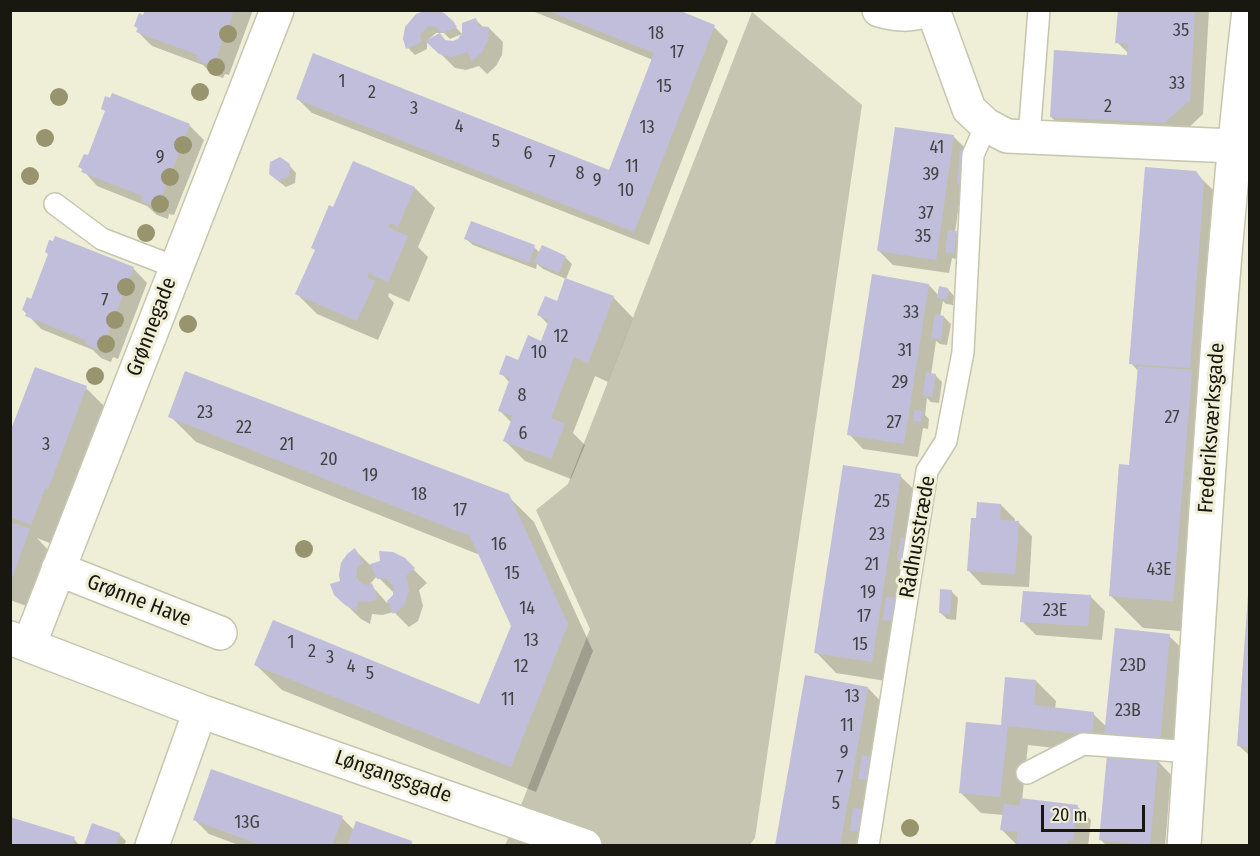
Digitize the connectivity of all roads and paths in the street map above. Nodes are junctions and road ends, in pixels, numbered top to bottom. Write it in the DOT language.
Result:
graph roads {
  1 [pos="277,10"];
  2 [pos="879,10"];
  3 [pos="927,10"];
  4 [pos="933,10"];
  5 [pos="1039,10"];
  6 [pos="1249,10"];
  7 [pos="986,125"];
  8 [pos="1029,136"];
  9 [pos="1233,146"];
  10 [pos="55,204"];
  11 [pos="175,267"];
  12 [pos="58,569"];
  13 [pos="220,633"];
  14 [pos="20,641"];
  15 [pos="200,711"];
  16 [pos="1191,752"];
  17 [pos="1028,773"];
  18 [pos="152,846"];
  19 [pos="585,846"];
  20 [pos="868,846"];
  21 [pos="1184,846"];
  1 -- 11 [label="street, Grønnegade"];
  2 -- 3 [label="street"];
  4 -- 7 [label="street"];
  5 -- 8 [label="lane"];
  6 -- 9 [label="street, Frederiksværksgade"];
  7 -- 8 [label="street"];
  7 -- 20 [label="lane, Rådhusstræde"];
  8 -- 9 [label="street"];
  9 -- 16 [label="street, Frederiksværksgade"];
  10 -- 11 [label="lane"];
  11 -- 12 [label="street, Grønnegade"];
  12 -- 13 [label="street, Grønne Have"];
  12 -- 14 [label="street, Grønnegade"];
  14 -- 15 [label="street, Løngangsgade"];
  15 -- 18 [label="street"];
  15 -- 19 [label="street, Løngangsgade"];
  16 -- 17 [label="lane"];
  16 -- 21 [label="street, Frederiksværksgade"];
}
